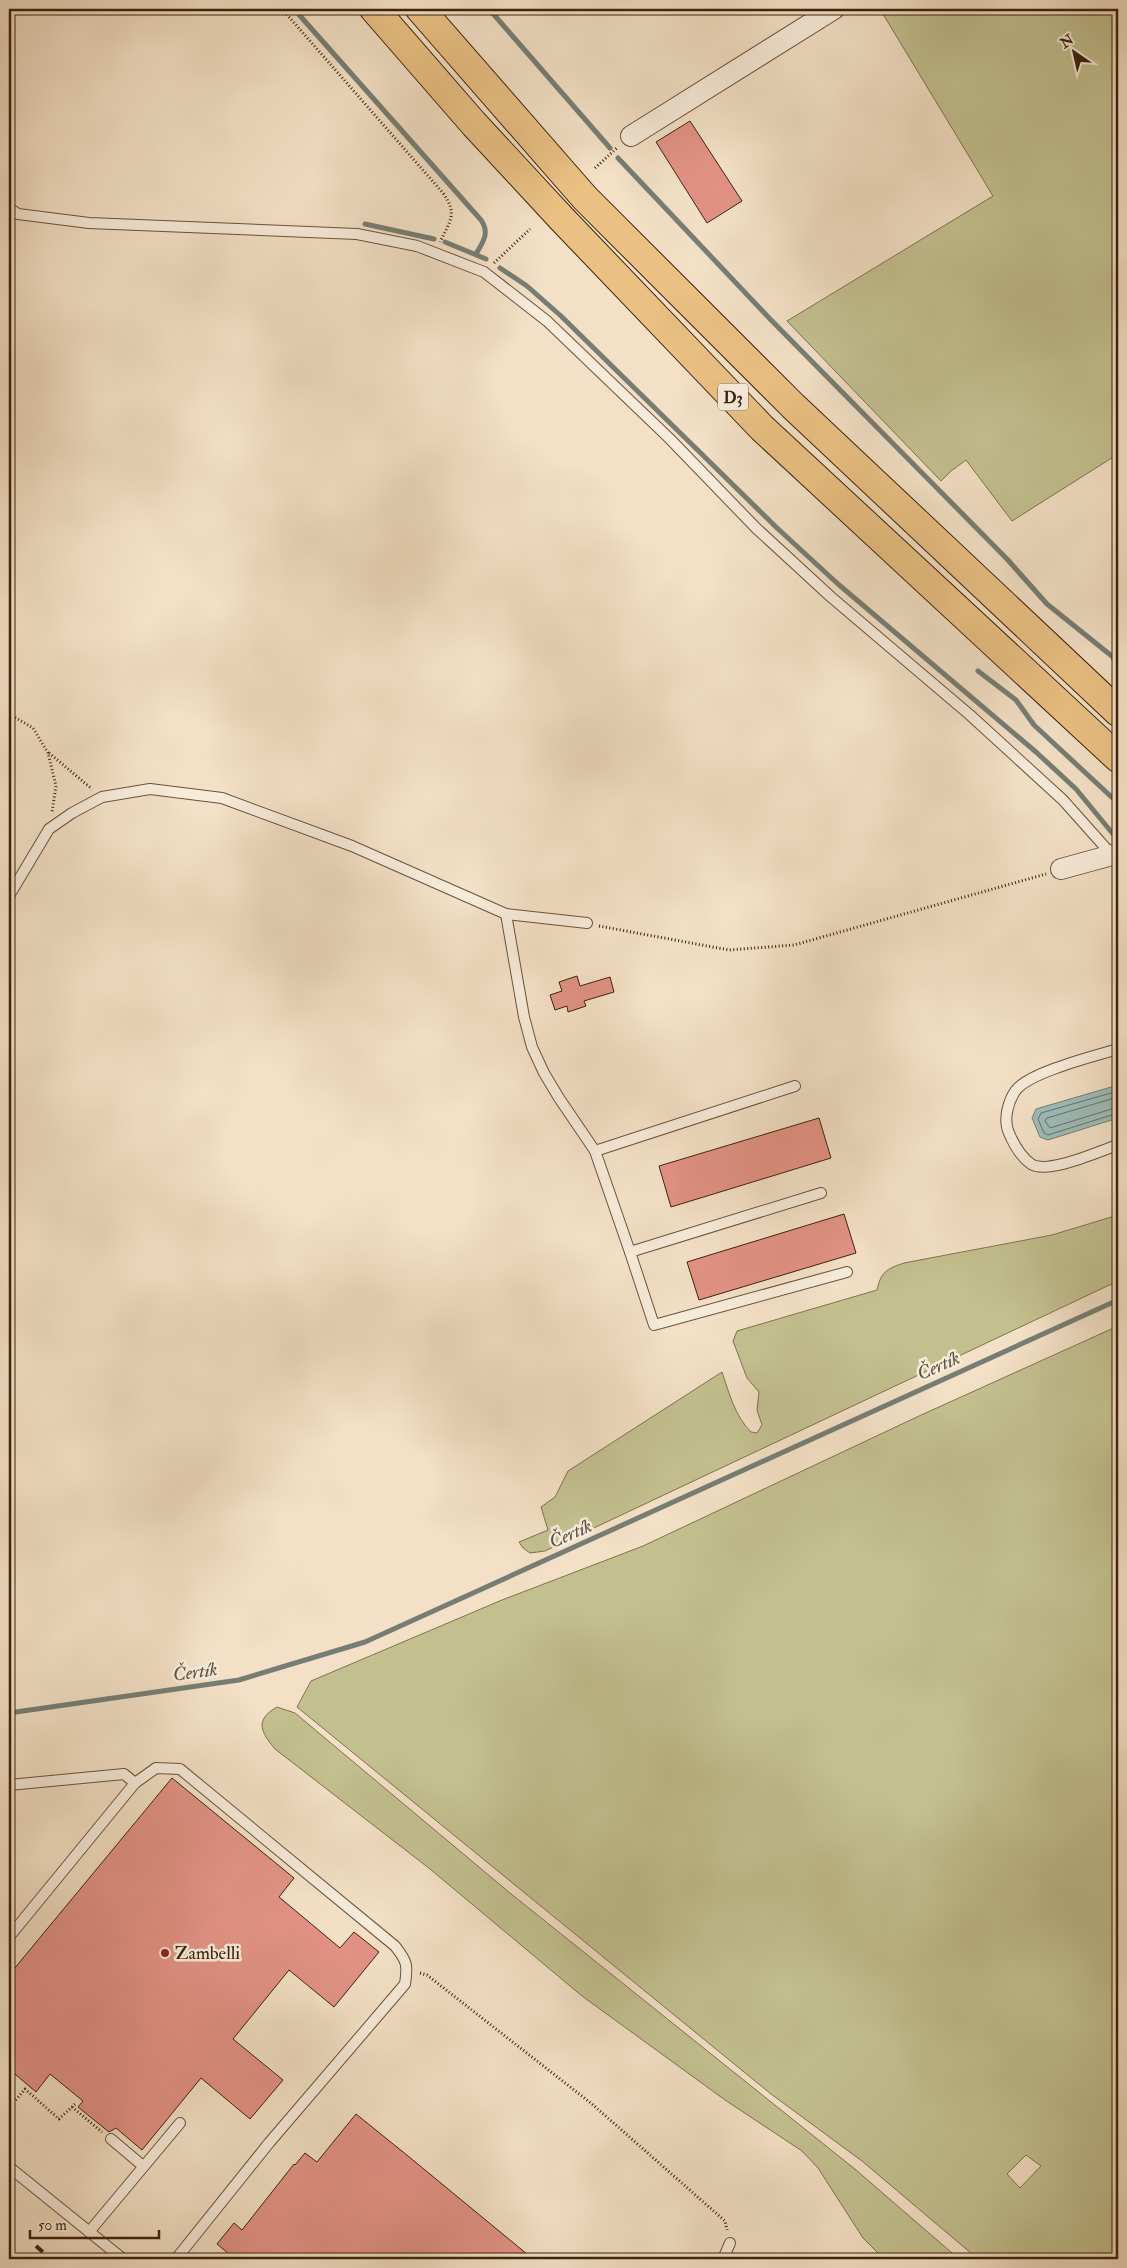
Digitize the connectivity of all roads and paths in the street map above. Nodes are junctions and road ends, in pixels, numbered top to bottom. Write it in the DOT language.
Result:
graph roads {
  1 [pos="282,9"];
  2 [pos="374,9"];
  3 [pos="420,9"];
  4 [pos="834,9"];
  5 [pos="631,136"];
  6 [pos="595,168"];
  7 [pos="9,208"];
  8 [pos="530,230"];
  9 [pos="436,252"];
  10 [pos="484,272"];
  11 [pos="1118,712"];
  12 [pos="9,714"];
  13 [pos="48,753"];
  14 [pos="1118,758"];
  15 [pos="102,797"];
  16 [pos="49,829"];
  17 [pos="1112,855"];
  18 [pos="1061,869"];
  19 [pos="9,896"];
  20 [pos="506,914"];
  21 [pos="587,923"];
  22 [pos="1118,1048"];
  23 [pos="795,1086"];
  24 [pos="1118,1145"];
  25 [pos="595,1152"];
  26 [pos="821,1192"];
  27 [pos="630,1252"];
  28 [pos="847,1272"];
  29 [pos="135,1783"];
  30 [pos="9,1786"];
  31 [pos="9,1937"];
  32 [pos="408,1969"];
  33 [pos="9,2108"];
  34 [pos="180,2122"];
  35 [pos="112,2140"];
  36 [pos="143,2166"];
  37 [pos="9,2167"];
  38 [pos="89,2232"];
  39 [pos="730,2243"];
  40 [pos="122,2259"];
  41 [pos="176,2259"];
  42 [pos="722,2259"];
  1 -- 9 [label="path"];
  2 -- 14 [label="highway, D3"];
  3 -- 11 [label="highway, D3"];
  4 -- 5 [label="street"];
  5 -- 6 [label="path"];
  7 -- 9 [label="lane"];
  8 -- 10 [label="path"];
  9 -- 10 [label="lane"];
  10 -- 17 [label="lane"];
  12 -- 13 [label="path"];
  13 -- 15 [label="path"];
  13 -- 16 [label="path"];
  15 -- 16 [label="lane"];
  15 -- 20 [label="lane"];
  16 -- 19 [label="lane"];
  17 -- 18 [label="street"];
  18 -- 21 [label="path"];
  20 -- 21 [label="lane"];
  20 -- 25 [label="lane"];
  22 -- 24 [label="lane"];
  23 -- 25 [label="lane"];
  25 -- 27 [label="lane"];
  26 -- 27 [label="lane"];
  27 -- 28 [label="lane"];
  29 -- 30 [label="lane"];
  29 -- 31 [label="lane"];
  29 -- 32 [label="lane"];
  32 -- 39 [label="path"];
  32 -- 41 [label="lane"];
  33 -- 35 [label="path"];
  34 -- 36 [label="lane"];
  35 -- 36 [label="lane"];
  36 -- 38 [label="lane"];
  37 -- 38 [label="lane"];
  38 -- 40 [label="lane"];
  39 -- 42 [label="lane"];
}
